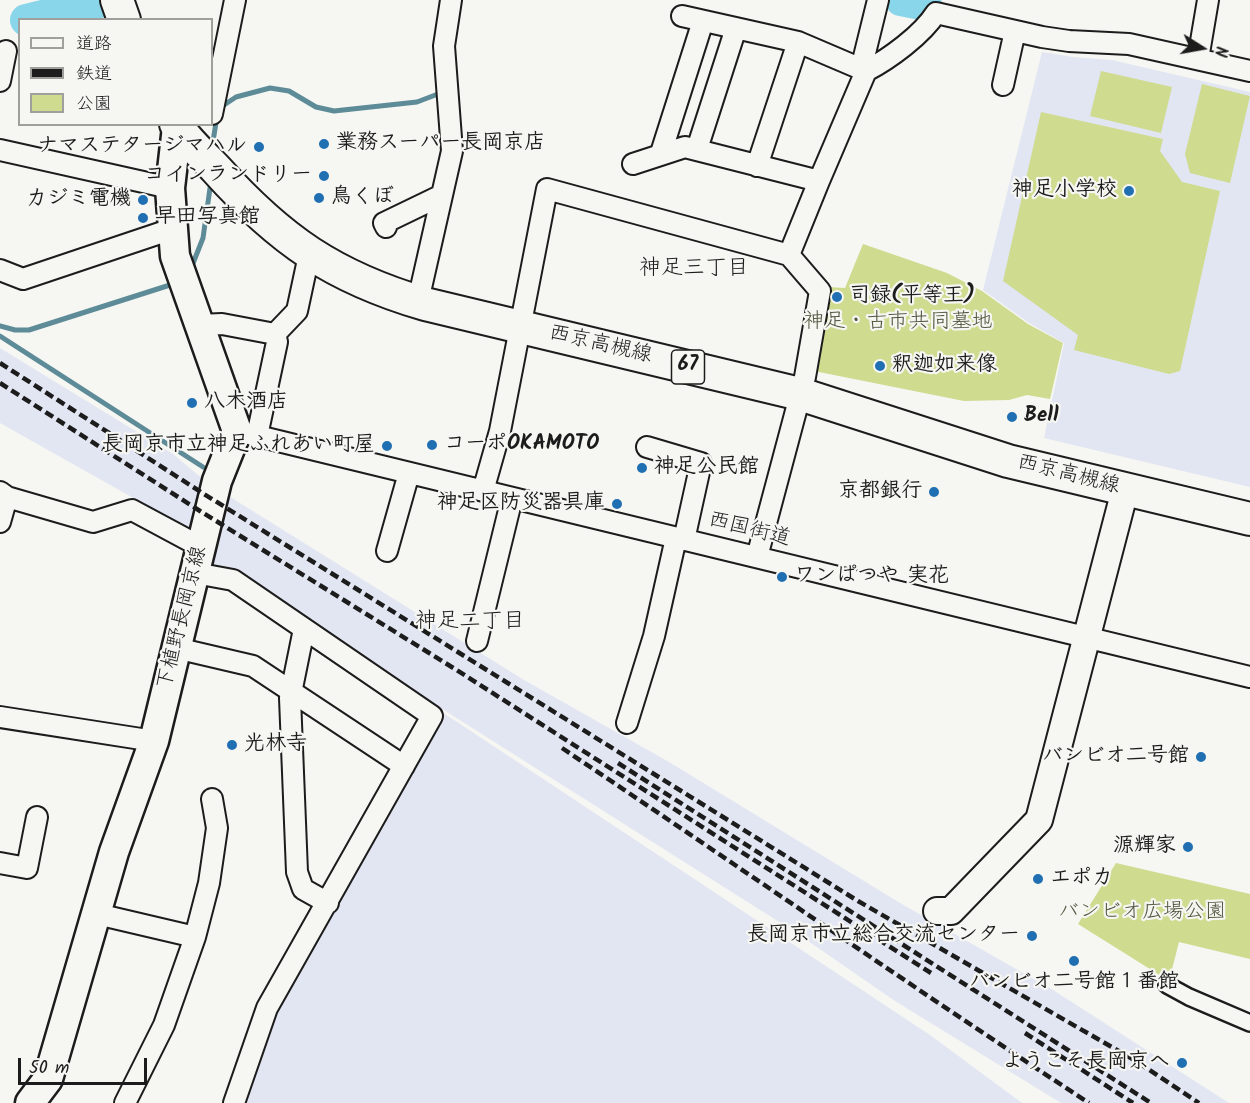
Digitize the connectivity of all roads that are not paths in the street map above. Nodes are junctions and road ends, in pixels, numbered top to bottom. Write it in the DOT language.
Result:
graph roads {
  1 [pos="235,0"];
  2 [pos="451,0"];
  3 [pos="1208,0"];
  4 [pos="877,2"];
  5 [pos="937,7"];
  6 [pos="682,16"];
  7 [pos="703,21"];
  8 [pos="736,28"];
  9 [pos="1015,31"];
  10 [pos="798,42"];
  11 [pos="9,50"];
  12 [pos="1198,59"];
  13 [pos="866,71"];
  14 [pos="1250,71"];
  15 [pos="0,81"];
  16 [pos="1003,85"];
  17 [pos="213,109"];
  18 [pos="190,131"];
  19 [pos="698,149"];
  20 [pos="0,150"];
  21 [pos="661,153"];
  22 [pos="633,164"];
  23 [pos="757,166"];
  24 [pos="819,182"];
  25 [pos="170,188"];
  26 [pos="442,195"];
  27 [pos="386,227"];
  28 [pos="172,229"];
  29 [pos="309,255"];
  30 [pos="789,255"];
  31 [pos="0,270"];
  32 [pos="418,301"];
  33 [pos="199,325"];
  34 [pos="519,327"];
  35 [pos="275,334"];
  36 [pos="800,394"];
  37 [pos="247,434"];
  38 [pos="647,447"];
  39 [pos="409,472"];
  40 [pos="1125,490"];
  41 [pos="483,491"];
  42 [pos="4,494"];
  43 [pos="512,498"];
  44 [pos="1250,519"];
  45 [pos="0,522"];
  46 [pos="680,539"];
  47 [pos="387,551"];
  48 [pos="757,557"];
  49 [pos="198,560"];
  50 [pos="304,629"];
  51 [pos="1086,638"];
  52 [pos="477,641"];
  53 [pos="176,648"];
  54 [pos="1250,677"];
  55 [pos="291,691"];
  56 [pos="0,717"];
  57 [pos="627,723"];
  58 [pos="154,741"];
  59 [pos="404,766"];
  60 [pos="212,799"];
  61 [pos="37,818"];
  62 [pos="0,863"];
  63 [pos="328,903"];
  64 [pos="937,911"];
  65 [pos="97,914"];
  66 [pos="195,937"];
  67 [pos="1167,985"];
  68 [pos="1250,1023"];
  69 [pos="30,1103"];
  70 [pos="125,1103"];
  71 [pos="234,1103"];
  1 -- 17 [label="street"];
  2 -- 26 [label="street"];
  3 -- 12 [label="street"];
  4 -- 13 [label="street"];
  5 -- 9 [label="street"];
  5 -- 13 [label="street"];
  6 -- 7 [label="street"];
  7 -- 8 [label="street"];
  7 -- 21 [label="street"];
  8 -- 10 [label="street"];
  8 -- 19 [label="street"];
  9 -- 12 [label="street"];
  9 -- 16 [label="street"];
  10 -- 13 [label="street"];
  10 -- 23 [label="street"];
  11 -- 15 [label="street"];
  12 -- 14 [label="street"];
  13 -- 24 [label="street"];
  18 -- 25 [label="main road"];
  18 -- 29 [label="main road, 西京高槻線 / 67"];
  19 -- 21 [label="street"];
  19 -- 23 [label="street"];
  20 -- 25 [label="street"];
  21 -- 22 [label="street"];
  23 -- 24 [label="street"];
  24 -- 30 [label="street"];
  25 -- 28 [label="main road"];
  26 -- 27 [label="street"];
  26 -- 32 [label="street"];
  28 -- 31 [label="street"];
  28 -- 33 [label="main road"];
  29 -- 32 [label="main road, 西京高槻線 / 67"];
  29 -- 35 [label="street"];
  30 -- 34 [label="street"];
  30 -- 36 [label="street"];
  32 -- 34 [label="main road, 西京高槻線 / 67"];
  33 -- 35 [label="street"];
  33 -- 37 [label="main road"];
  34 -- 36 [label="main road, 西京高槻線 / 67"];
  34 -- 41 [label="street"];
  35 -- 37 [label="street"];
  36 -- 40 [label="main road, 西京高槻線 / 67"];
  36 -- 48 [label="street"];
  37 -- 39 [label="street, 西国街道"];
  37 -- 49 [label="main road, 下植野長岡京線"];
  38 -- 46 [label="street"];
  39 -- 41 [label="street, 西国街道"];
  39 -- 47 [label="street"];
  40 -- 44 [label="main road, 西京高槻線 / 67"];
  40 -- 51 [label="street"];
  41 -- 43 [label="street, 西国街道"];
  42 -- 45 [label="street"];
  42 -- 49 [label="street"];
  43 -- 46 [label="street, 西国街道"];
  43 -- 52 [label="street"];
  46 -- 48 [label="street, 西国街道"];
  46 -- 57 [label="street"];
  48 -- 51 [label="street, 西国街道"];
  49 -- 50 [label="street"];
  49 -- 53 [label="main road, 下植野長岡京線"];
  50 -- 55 [label="street"];
  50 -- 59 [label="street"];
  51 -- 54 [label="street, 西国街道"];
  51 -- 64 [label="street"];
  53 -- 55 [label="street"];
  53 -- 58 [label="main road, 下植野長岡京線"];
  55 -- 59 [label="street"];
  55 -- 63 [label="street"];
  56 -- 58 [label="street"];
  58 -- 65 [label="main road, 下植野長岡京線"];
  59 -- 63 [label="street"];
  60 -- 66 [label="street"];
  61 -- 62 [label="street"];
  63 -- 71 [label="street"];
  65 -- 66 [label="street"];
  65 -- 69 [label="main road, 下植野長岡京線"];
  66 -- 70 [label="street"];
  67 -- 68 [label="street"];
}
